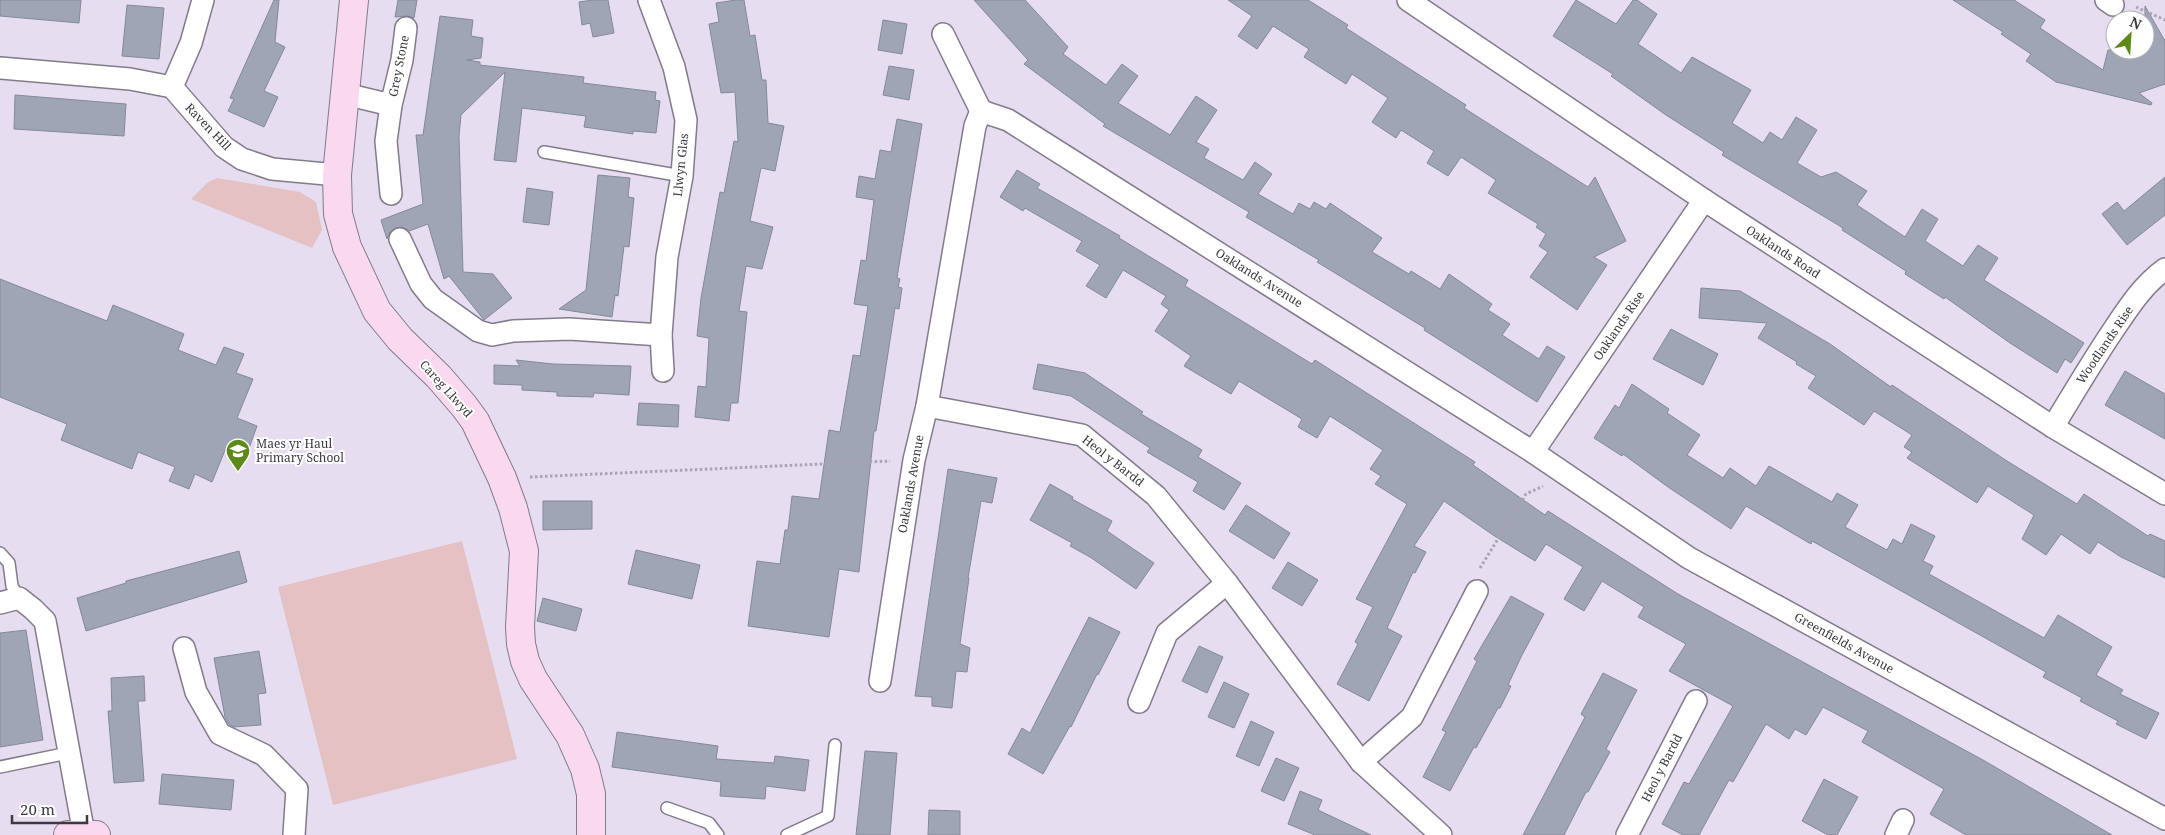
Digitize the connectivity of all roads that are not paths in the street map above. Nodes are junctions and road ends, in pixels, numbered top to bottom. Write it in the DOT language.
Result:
graph roads {
  1 [pos="203,0"];
  2 [pos="354,0"];
  3 [pos="649,0"];
  4 [pos="1409,0"];
  5 [pos="406,28"];
  6 [pos="943,34"];
  7 [pos="0,68"];
  8 [pos="172,87"];
  9 [pos="344,94"];
  10 [pos="391,105"];
  11 [pos="981,111"];
  12 [pos="544,152"];
  13 [pos="337,175"];
  14 [pos="682,176"];
  15 [pos="390,194"];
  16 [pos="1704,200"];
  17 [pos="400,239"];
  18 [pos="2165,269"];
  19 [pos="661,335"];
  20 [pos="663,371"];
  21 [pos="927,406"];
  22 [pos="2053,427"];
  23 [pos="1533,452"];
  24 [pos="2165,494"];
  25 [pos="0,553"];
  26 [pos="1227,583"];
  27 [pos="1477,590"];
  28 [pos="10,601"];
  29 [pos="184,648"];
  30 [pos="880,681"];
  31 [pos="1696,701"];
  32 [pos="1139,702"];
  33 [pos="835,745"];
  34 [pos="68,753"];
  35 [pos="1361,762"];
  36 [pos="0,767"];
  37 [pos="667,808"];
  38 [pos="2165,819"];
  39 [pos="82,835"];
  40 [pos="294,835"];
  41 [pos="592,835"];
  42 [pos="718,835"];
  43 [pos="787,835"];
  44 [pos="1441,835"];
  45 [pos="1627,835"];
  1 -- 8 [label="street"];
  2 -- 9 [label="street, Careg Llwyd"];
  3 -- 14 [label="street, Llwyn Glas"];
  4 -- 16 [label="street, Oaklands Road"];
  5 -- 10 [label="street, Grey Stone"];
  6 -- 11 [label="street"];
  7 -- 8 [label="street"];
  8 -- 13 [label="street, Raven Hill"];
  9 -- 10 [label="street, Grey Stone"];
  9 -- 13 [label="street, Careg Llwyd"];
  10 -- 15 [label="street, Grey Stone"];
  11 -- 21 [label="street, Oaklands Avenue"];
  11 -- 23 [label="street, Oaklands Avenue"];
  12 -- 14 [label="lane"];
  13 -- 41 [label="street, Careg Llwyd"];
  14 -- 19 [label="street, Llwyn Glas"];
  16 -- 22 [label="street, Oaklands Road"];
  16 -- 23 [label="street, Oaklands Rise"];
  17 -- 19 [label="street"];
  18 -- 22 [label="street, Woodlands Rise"];
  19 -- 20 [label="street, Llwyn Glas"];
  21 -- 26 [label="street, Heol y Bardd"];
  21 -- 30 [label="street, Oaklands Avenue"];
  22 -- 24 [label="street, Oaklands Road"];
  23 -- 38 [label="street, Greenfields Avenue"];
  25 -- 28 [label="lane"];
  26 -- 32 [label="street"];
  26 -- 35 [label="street, Heol y Bardd"];
  27 -- 35 [label="street"];
  28 -- 34 [label="street"];
  29 -- 40 [label="street"];
  31 -- 45 [label="street, Heol y Bardd"];
  33 -- 43 [label="lane"];
  34 -- 36 [label="lane"];
  34 -- 39 [label="street"];
  35 -- 44 [label="street, Heol y Bardd"];
  37 -- 42 [label="lane"];
}
